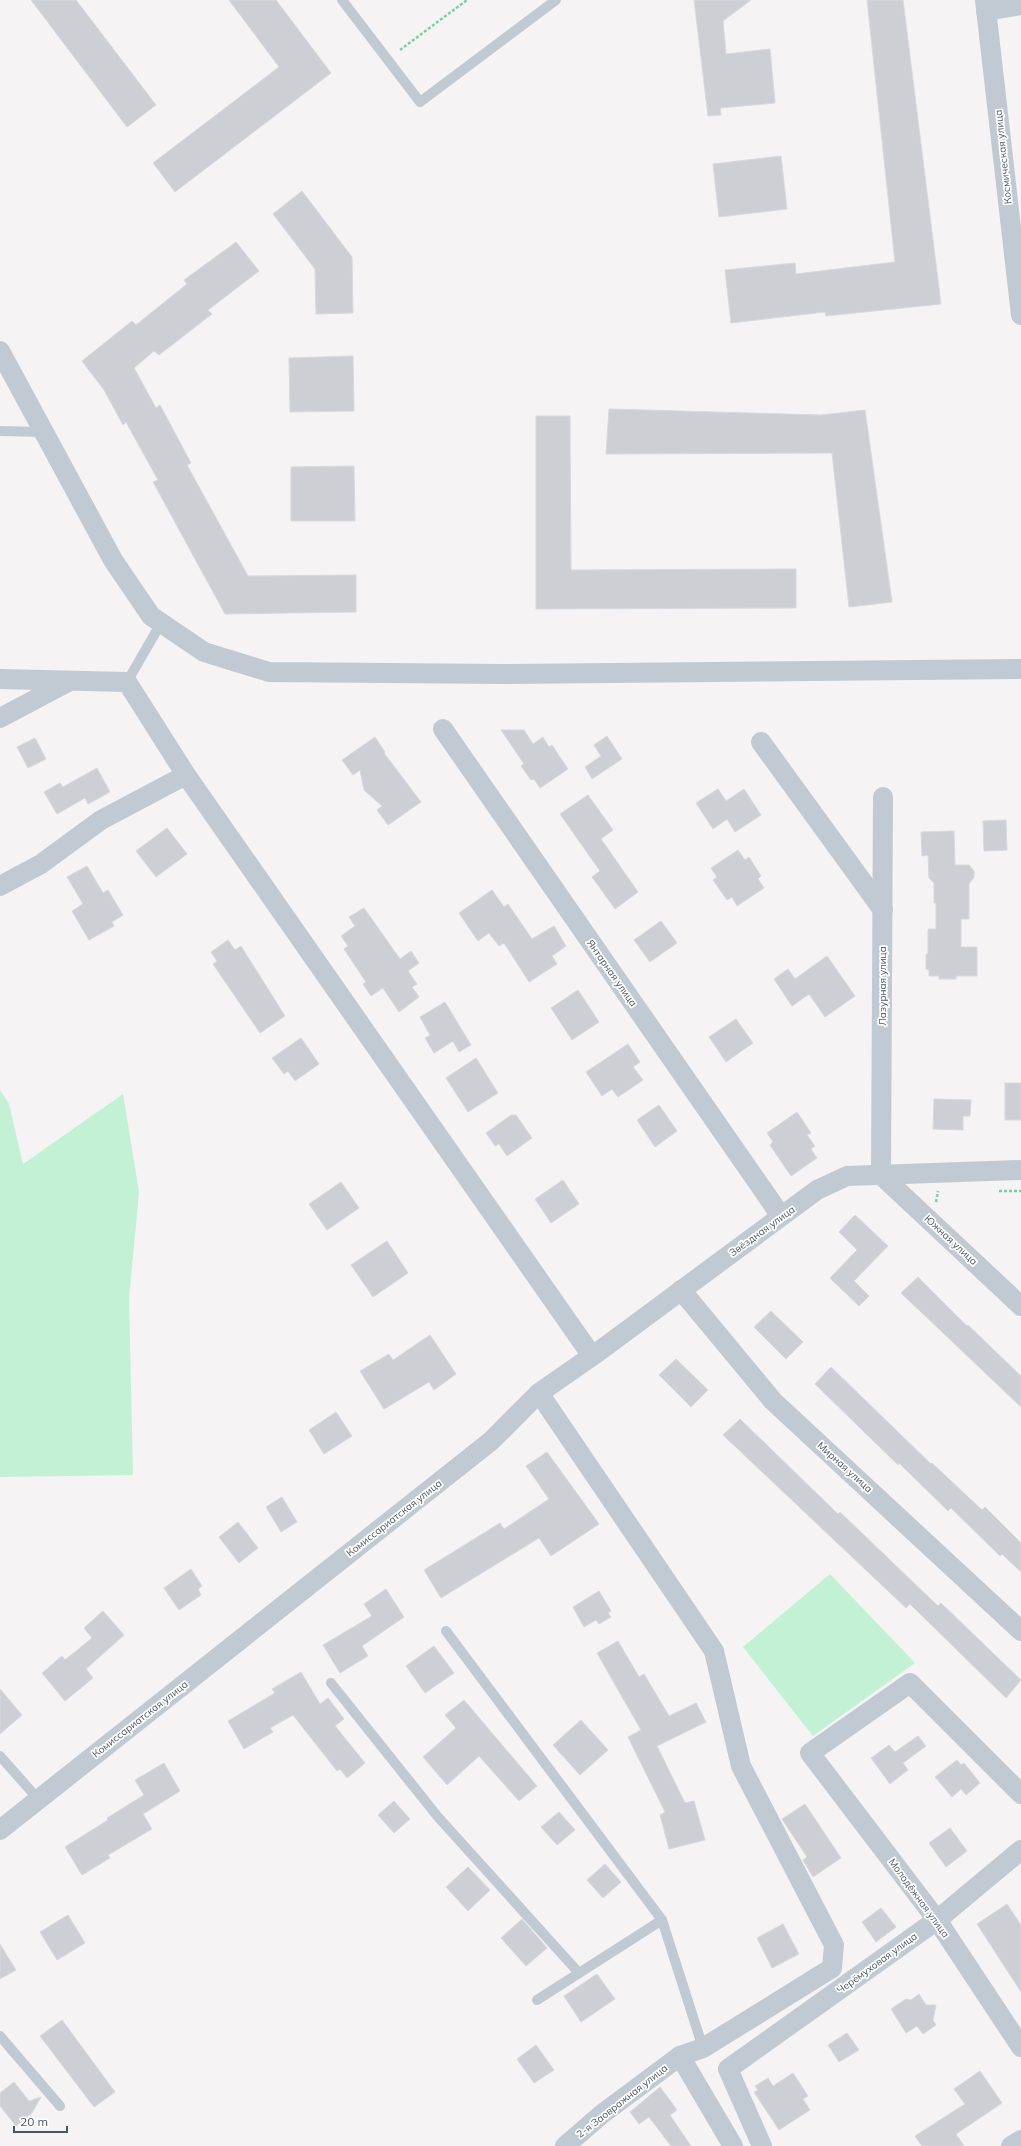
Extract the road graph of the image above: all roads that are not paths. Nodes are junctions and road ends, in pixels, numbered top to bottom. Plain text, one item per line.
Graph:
1 (342, 0) edge
2 (556, 0) edge
3 (986, 5) edge
4 (1021, 5) edge
5 (1017, 259) edge
6 (1021, 315) edge
7 (0, 351) edge
8 (0, 431) edge
9 (44, 432) junction
10 (161, 623) junction
11 (1021, 669) edge
12 (0, 679) edge
13 (70, 681) junction
14 (127, 682) junction
15 (0, 718) edge
16 (443, 729) dead end
17 (762, 742) dead end
18 (186, 775) junction
19 (883, 796) dead end
20 (0, 886) edge
21 (883, 910) junction
22 (1021, 1170) edge
23 (881, 1175) junction
24 (781, 1216) junction
25 (681, 1290) junction
26 (1021, 1306) edge
27 (592, 1356) junction
28 (539, 1393) junction
29 (446, 1631) dead end
30 (1021, 1631) edge
31 (331, 1683) dead end
32 (0, 1756) edge
33 (1021, 1794) edge
34 (39, 1800) junction
35 (0, 1830) edge
36 (1021, 1850) edge
37 (662, 1920) junction
38 (937, 1920) junction
39 (579, 1973) junction
40 (537, 2000) dead end
41 (0, 2036) edge
42 (1021, 2047) edge
43 (703, 2048) junction
44 (680, 2056) junction
45 (60, 2106) dead end
46 (1021, 2140) edge
47 (570, 2144) edge
48 (733, 2146) edge
49 (762, 2146) edge
50 (1011, 2146) edge

1 - 2 lane
3 - 4 street
3 - 5 street, Космическая улица
5 - 6 street, Космическая улица
7 - 9 street
8 - 9 lane
9 - 10 street
10 - 11 street
10 - 14 lane
12 - 13 street
13 - 14 street
13 - 15 street
14 - 18 street
16 - 24 street, Янтарная улица
17 - 21 street
18 - 20 street
18 - 27 street
19 - 21 street, Лазурная улица
21 - 23 street, Лазурная улица
22 - 23 street, Звёздная улица
23 - 24 street, Звёздная улица
23 - 26 street, Южная улица
24 - 25 street, Звёздная улица
25 - 27 street, Звёздная улица
25 - 30 street, Мирная улица
27 - 28 street, Звёздная улица
28 - 34 street, Комиссариатская улица
28 - 43 street, 2-я Заовражная улица
29 - 37 lane
31 - 39 lane
32 - 34 lane
33 - 38 street, Молодёжная улица
34 - 35 street, Комиссариатская улица
36 - 38 street, Черёмуховая улица
37 - 39 lane
37 - 43 lane
38 - 42 street, Молодёжная улица
38 - 49 street, Черёмуховая улица
39 - 40 lane
41 - 45 lane
43 - 44 street, 2-я Заовражная улица
44 - 47 street, 2-я Заовражная улица
44 - 48 street
46 - 50 street

